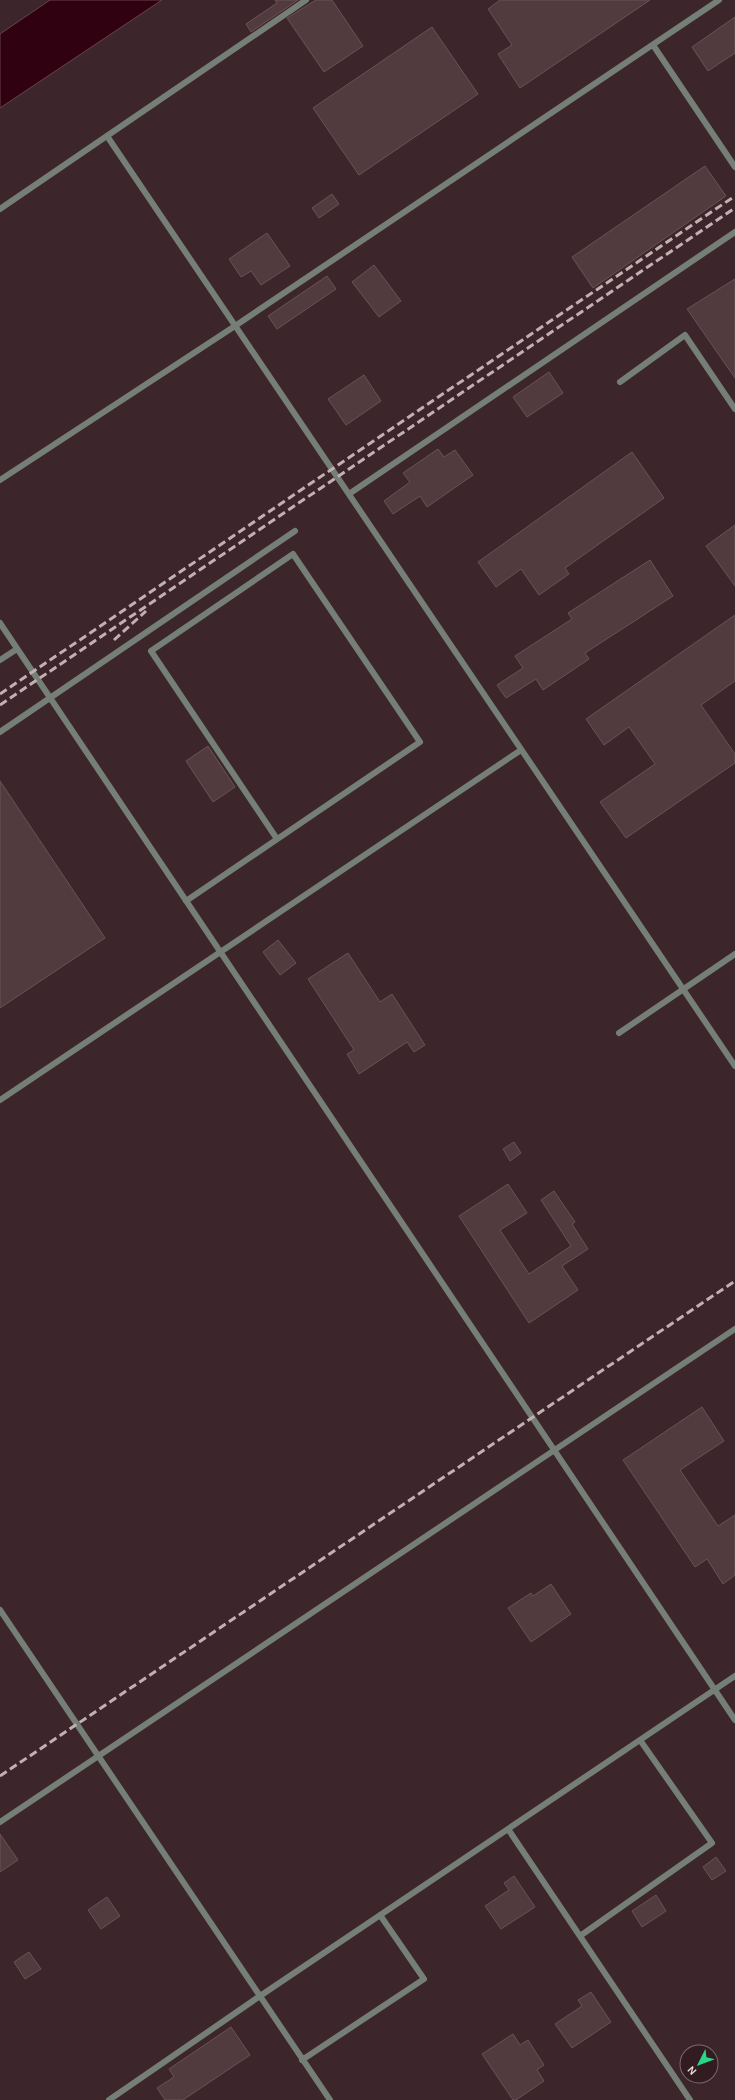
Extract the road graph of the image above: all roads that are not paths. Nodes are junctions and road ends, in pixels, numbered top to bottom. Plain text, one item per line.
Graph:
1 (306, 0) edge
2 (719, 0) edge
3 (653, 45) junction
4 (107, 136) junction
5 (735, 167) edge
6 (0, 209) edge
7 (735, 232) edge
8 (235, 326) junction
9 (620, 382) dead end
10 (735, 409) edge
11 (0, 480) edge
12 (348, 494) junction
13 (295, 531) dead end
14 (0, 623) edge
15 (17, 649) junction
16 (0, 660) edge
17 (50, 698) junction
18 (0, 732) edge
19 (521, 750) junction
20 (277, 839) junction
21 (186, 901) junction
22 (220, 952) junction
23 (735, 954) edge
24 (683, 989) junction
25 (619, 1033) dead end
26 (735, 1066) edge
27 (0, 1100) edge
28 (735, 1329) edge
29 (554, 1450) junction
30 (0, 1610) edge
31 (735, 1676) edge
32 (714, 1690) junction
33 (735, 1720) edge
34 (640, 1740) junction
35 (98, 1756) junction
36 (0, 1822) edge
37 (508, 1829) junction
38 (380, 1915) junction
39 (580, 1936) junction
40 (260, 1996) junction
41 (302, 2060) junction
42 (109, 2100) edge
43 (330, 2100) edge
44 (690, 2100) edge

1 - 4 lane
2 - 3 lane
3 - 5 lane
3 - 8 lane
4 - 6 lane
4 - 8 lane
7 - 12 lane
8 - 11 lane
8 - 12 lane
9 - 10 lane
12 - 19 lane
13 - 17 lane
14 - 15 lane
15 - 16 lane
15 - 17 lane
17 - 18 lane
17 - 21 lane
19 - 22 lane
19 - 24 lane
20 - 20 lane
20 - 21 lane
21 - 22 lane
22 - 27 lane
22 - 29 lane
23 - 24 lane
24 - 25 lane
24 - 26 lane
28 - 29 lane
29 - 32 lane
29 - 35 lane
30 - 35 lane
31 - 32 lane
32 - 33 lane
32 - 34 lane
34 - 37 lane
34 - 39 lane
35 - 36 lane
35 - 40 lane
37 - 38 lane
37 - 39 lane
38 - 40 lane
38 - 41 lane
39 - 44 lane
40 - 41 lane
40 - 42 lane
41 - 43 lane

